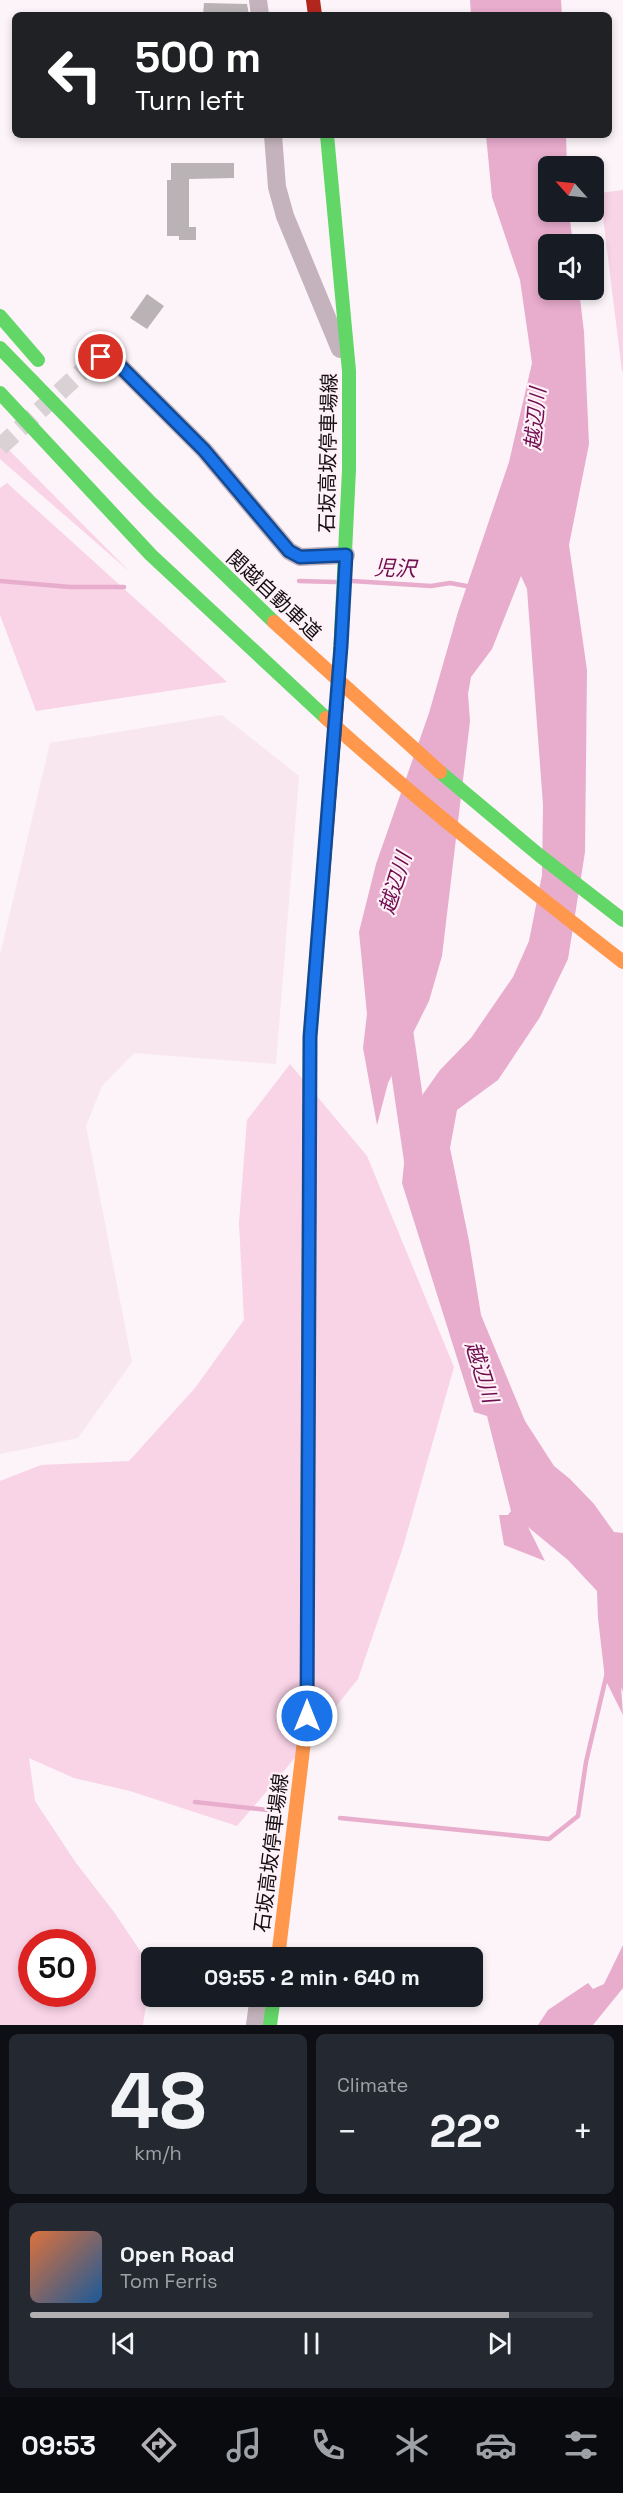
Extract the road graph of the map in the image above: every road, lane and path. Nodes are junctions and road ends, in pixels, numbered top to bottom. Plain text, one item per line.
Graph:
1 (273, 138) edge
2 (327, 138) edge
3 (0, 316) edge
4 (0, 348) edge
5 (90, 364) tunnel mouth
6 (44, 368) dead end
7 (349, 371) junction
8 (0, 393) edge
9 (0, 407) edge
10 (221, 550) dead end
11 (151, 555) junction
12 (345, 562) junction
13 (290, 638) junction
14 (623, 920) edge
15 (623, 962) edge
16 (298, 1787) junction
17 (267, 1947) edge
18 (279, 1947) edge
19 (257, 2007) edge
20 (272, 2007) edge
21 (255, 2025) edge
22 (270, 2025) edge

1 - 7 street
2 - 7 main road, 石坂高坂停車場線
3 - 6 main road
4 - 13 main road, 関越自動車道
5 - 12 street
7 - 12 main road, 石坂高坂停車場線
8 - 11 main road
9 - 11 main road
10 - 13 main road
11 - 15 main road
12 - 16 main road, 石坂高坂停車場線
13 - 14 main road, 関越自動車道
16 - 17 street
16 - 18 main road, 石坂高坂停車場線
19 - 21 street
20 - 22 main road

